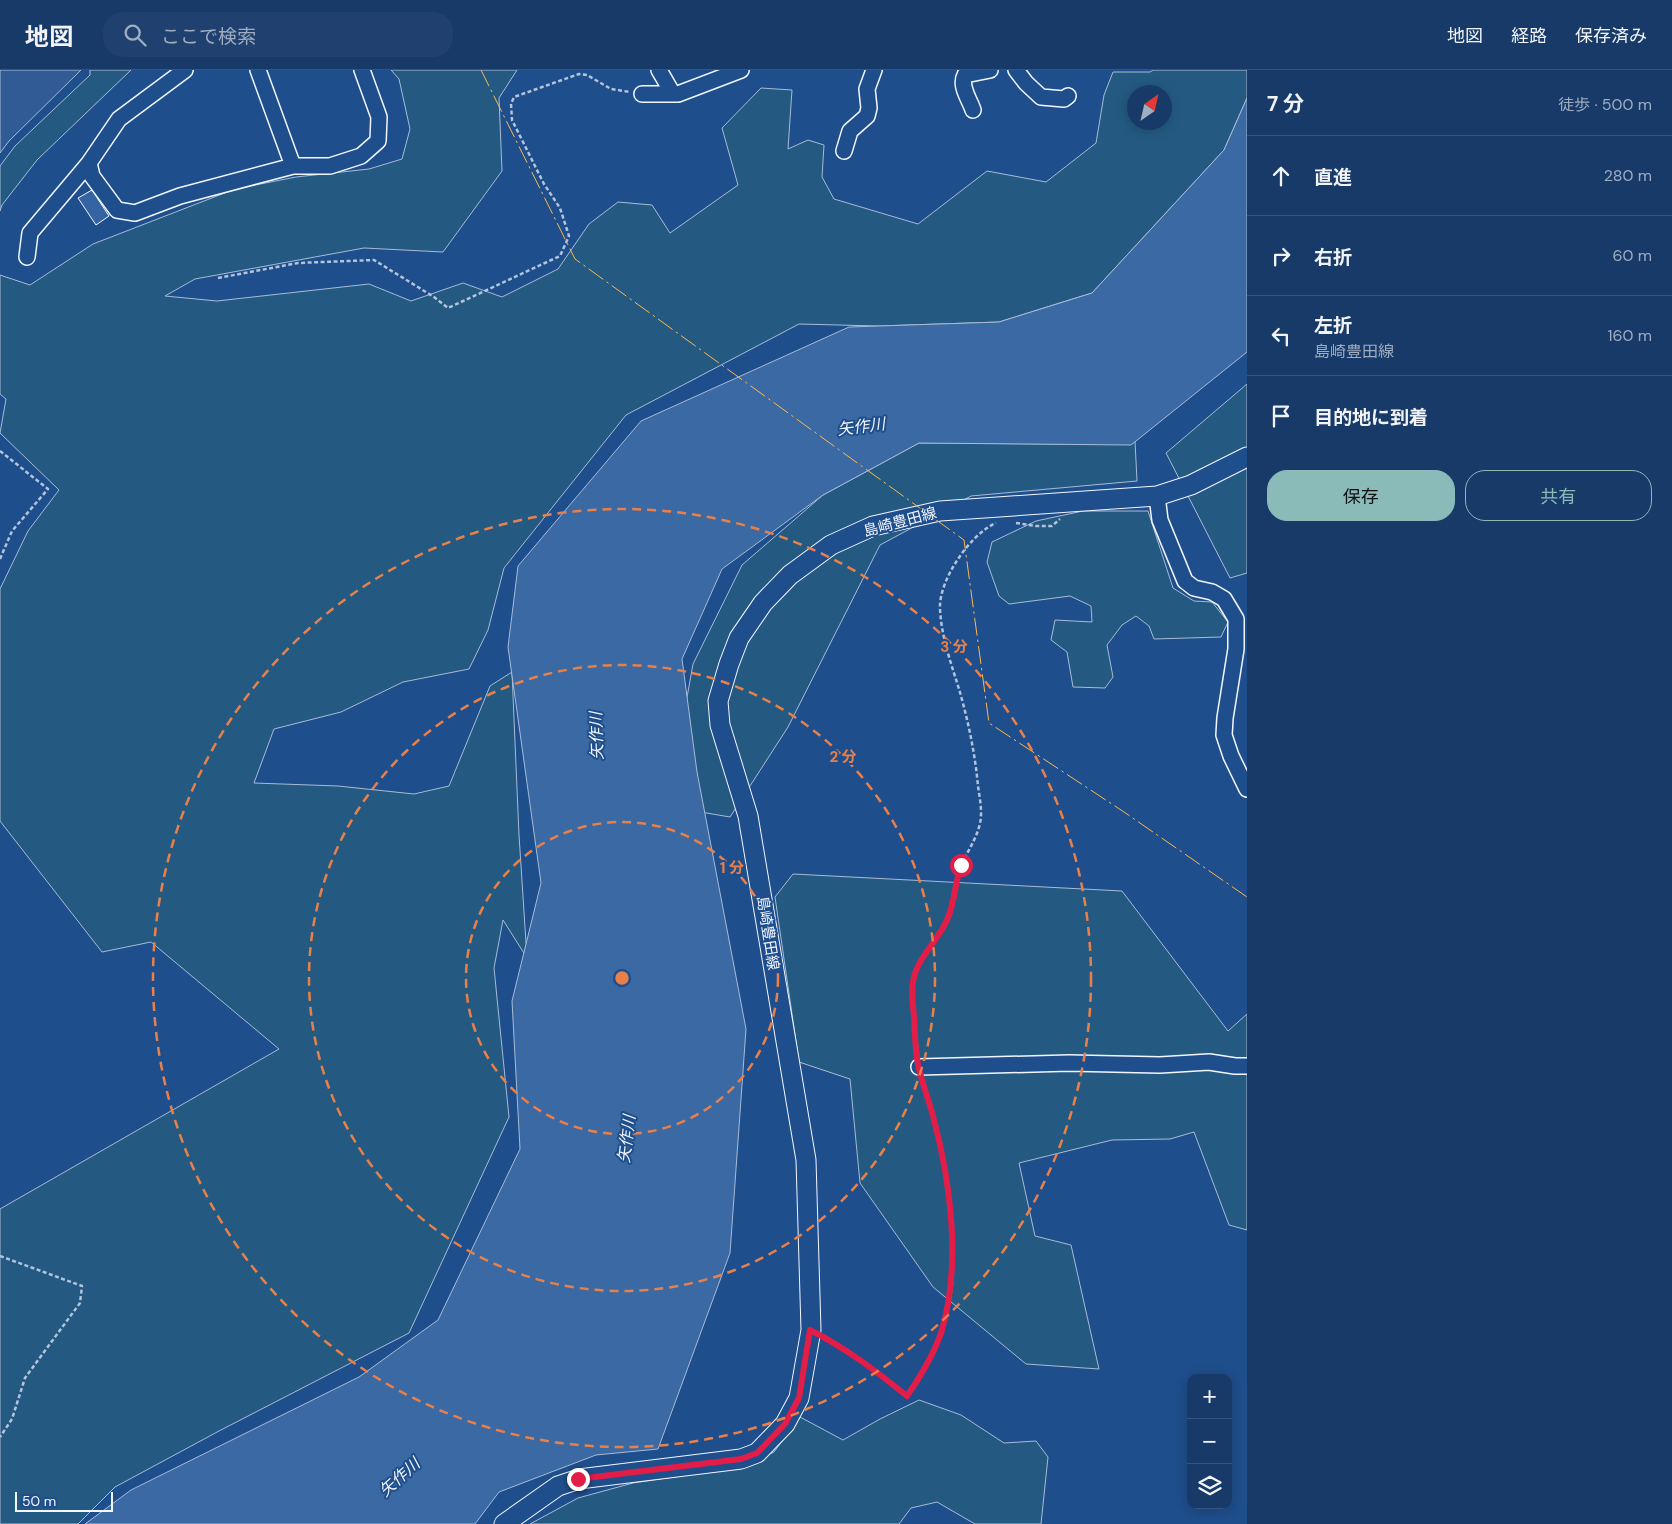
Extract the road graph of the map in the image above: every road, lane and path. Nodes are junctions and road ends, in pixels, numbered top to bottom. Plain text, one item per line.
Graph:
1 (185, 70) edge
2 (258, 70) edge
3 (362, 70) edge
4 (659, 70) edge
5 (741, 70) edge
6 (874, 70) edge
7 (990, 70) edge
8 (1016, 70) edge
9 (642, 94) joint
10 (673, 94) junction
11 (1068, 96) dead end
12 (973, 110) dead end
13 (844, 152) dead end
14 (89, 163) junction
15 (294, 166) junction
16 (27, 257) dead end
17 (218, 278) dead end
18 (0, 451) edge
19 (1247, 457) edge
20 (1157, 496) junction
21 (1061, 518) dead end
22 (1007, 521) dead end
23 (1000, 522) dead end
24 (0, 559) edge
25 (1247, 789) edge
26 (1247, 1066) edge
27 (918, 1067) junction
28 (0, 1256) edge
29 (810, 1330) junction
30 (0, 1437) edge
31 (504, 1524) edge

1 - 14 street
2 - 15 street
3 - 15 street
4 - 10 street
5 - 10 street
6 - 13 street
7 - 12 street
8 - 11 street
9 - 10 street
9 - 17 path
14 - 15 street
14 - 16 street
18 - 24 path
19 - 20 main road, 島崎豊田線
20 - 25 street
20 - 29 main road, 島崎豊田線
21 - 22 path
23 - 27 path
26 - 27 street
27 - 29 path
28 - 30 path
29 - 31 main road, 島崎豊田線

